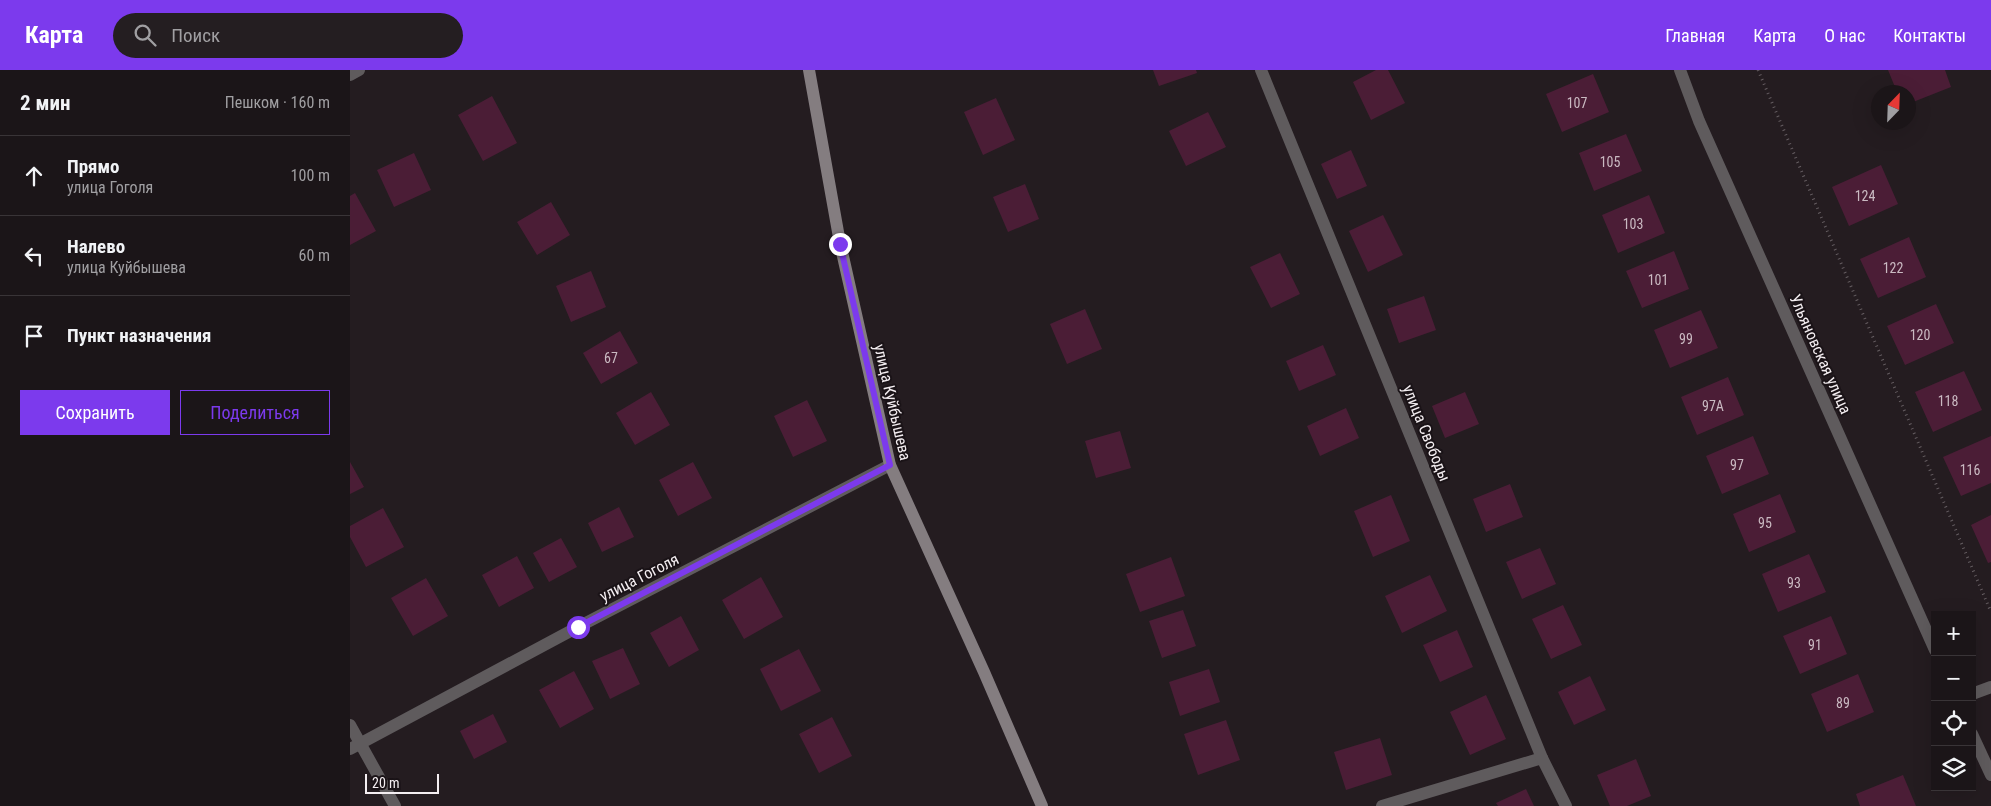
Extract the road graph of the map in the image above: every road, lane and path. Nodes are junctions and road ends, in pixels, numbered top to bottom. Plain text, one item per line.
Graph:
1 (359, 70) edge
2 (809, 70) edge
3 (1262, 70) edge
4 (1680, 70) edge
5 (1758, 70) edge
6 (350, 75) edge
7 (890, 465) junction
8 (1991, 612) edge
9 (1931, 641) edge
10 (1991, 687) edge
11 (1976, 693) edge
12 (350, 725) edge
13 (1976, 743) edge
14 (355, 746) edge
15 (1542, 758) junction
16 (1991, 775) edge
17 (395, 806) edge
18 (1042, 806) edge
19 (1382, 806) edge
20 (1566, 806) edge

1 - 6 street
2 - 7 main road, улица Куйбышева
3 - 15 street, улица Свободы
4 - 9 street, Ульяновская улица
5 - 8 path
7 - 14 street, улица Гоголя
7 - 18 main road, улица Куйбышева
10 - 11 street
12 - 14 street
13 - 16 street
14 - 17 street
15 - 19 street
15 - 20 street, улица Свободы

